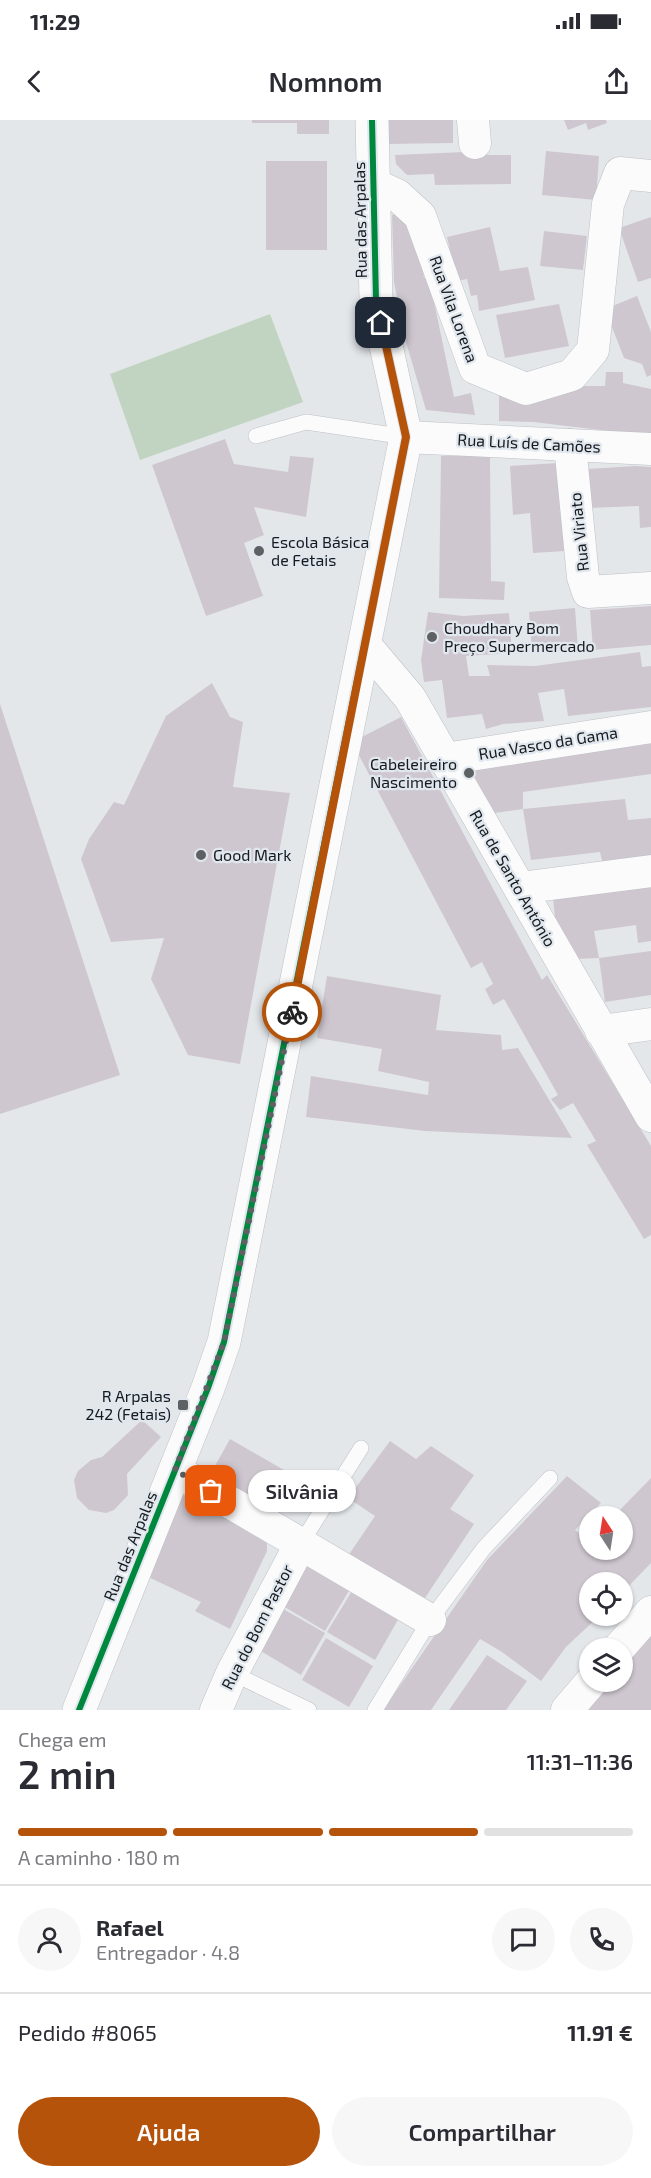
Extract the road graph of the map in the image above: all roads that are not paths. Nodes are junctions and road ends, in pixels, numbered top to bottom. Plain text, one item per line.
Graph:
1 (372, 120) edge
2 (651, 176) edge
3 (373, 184) junction
4 (256, 436) dead end
5 (406, 437) junction
6 (570, 445) junction
7 (651, 449) edge
8 (651, 588) edge
9 (366, 646) junction
10 (651, 727) edge
11 (445, 759) junction
12 (651, 871) edge
13 (520, 888) junction
14 (651, 1024) edge
15 (601, 1031) junction
16 (651, 1116) edge
17 (362, 1448) dead end
18 (175, 1470) junction
19 (550, 1478) dead end
20 (300, 1545) junction
21 (651, 1612) edge
22 (430, 1620) junction
23 (629, 1638) edge
24 (232, 1673) junction
25 (582, 1692) edge
26 (79, 1710) edge
27 (216, 1710) edge
28 (309, 1710) edge
29 (375, 1710) edge
30 (567, 1710) edge

1 - 3 street, Rua das Arpalas
2 - 3 street, Rua Vila Lorena
3 - 5 street, Rua das Arpalas
4 - 5 lane
5 - 6 street, Rua Luís de Camões
5 - 9 street, Rua das Arpalas
6 - 7 street, Rua Luís de Camões
6 - 8 street, Rua Viriato
9 - 11 street, Rua de Santo António
9 - 18 street, Rua das Arpalas
10 - 11 street, Rua Vasco da Gama
11 - 13 street, Rua de Santo António
12 - 13 street
13 - 15 street, Rua de Santo António
14 - 15 street
15 - 16 street, Rua de Santo António
17 - 20 lane
18 - 20 street
18 - 26 street, Rua das Arpalas
19 - 22 lane
20 - 22 street
20 - 24 street, Rua do Bom Pastor
21 - 23 street
22 - 29 lane
24 - 27 street, Rua do Bom Pastor
24 - 28 lane
25 - 30 street

